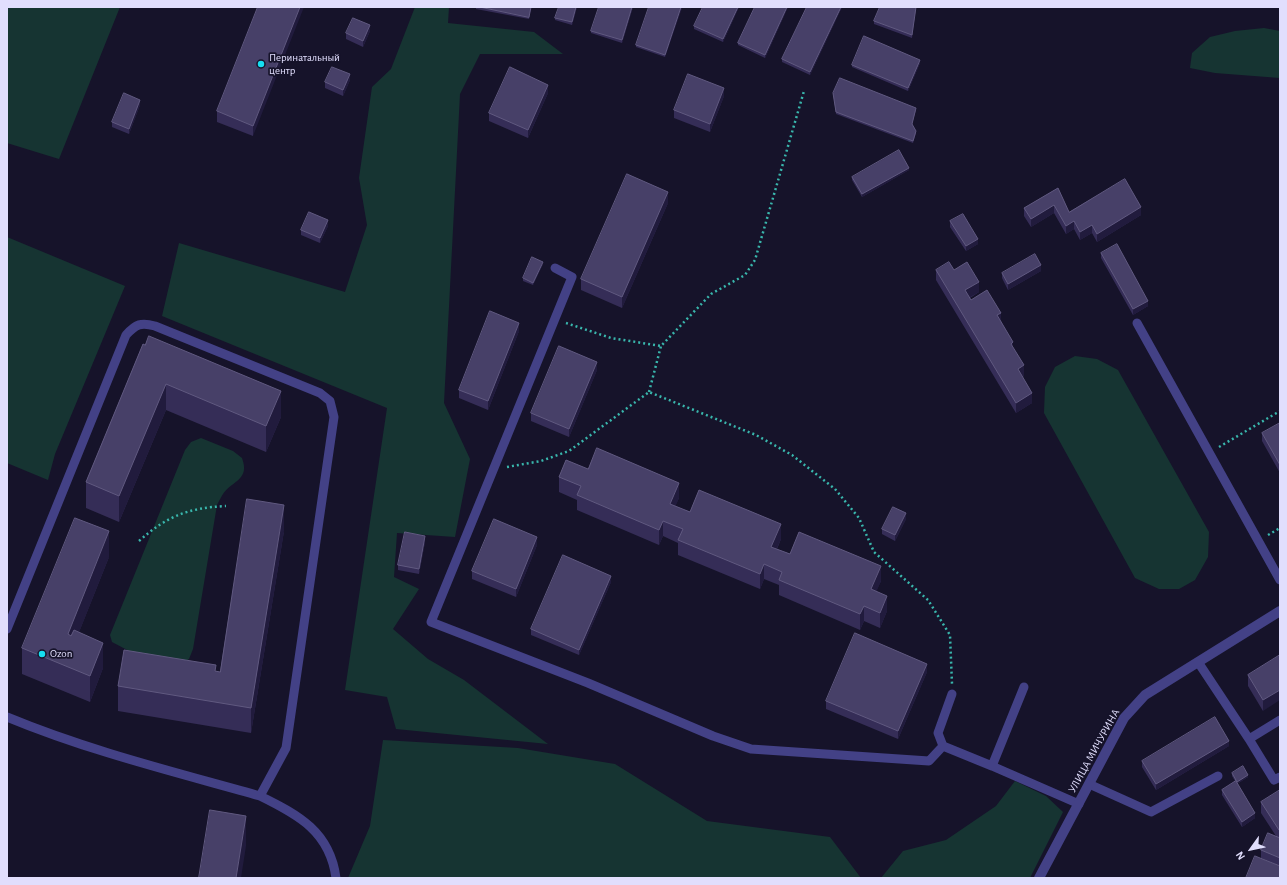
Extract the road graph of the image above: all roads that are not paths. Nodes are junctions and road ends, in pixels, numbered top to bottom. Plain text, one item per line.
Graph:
1 (555, 268) dead end
2 (1137, 323) dead end
3 (1280, 580) edge
4 (1280, 611) edge
5 (7, 629) edge
6 (1198, 662) junction
7 (1024, 687) dead end
8 (952, 694) road end
9 (7, 717) edge
10 (1280, 720) edge
11 (1250, 739) junction
12 (942, 746) junction
13 (992, 766) junction
14 (1218, 776) dead end
15 (1280, 777) edge
16 (1090, 784) junction
17 (260, 796) junction
18 (1079, 804) junction
19 (336, 878) edge
20 (1039, 878) edge

1 - 12 lane
2 - 3 lane
4 - 6 street, УЛИЦА МИЧУРИНА
5 - 17 lane
6 - 11 lane
6 - 16 street, УЛИЦА МИЧУРИНА
7 - 13 lane
8 - 12 lane
9 - 17 lane
10 - 11 lane
11 - 15 lane
12 - 13 lane
13 - 18 lane
14 - 16 lane
16 - 18 street, УЛИЦА МИЧУРИНА
17 - 19 lane
18 - 20 street, УЛИЦА МИЧУРИНА

